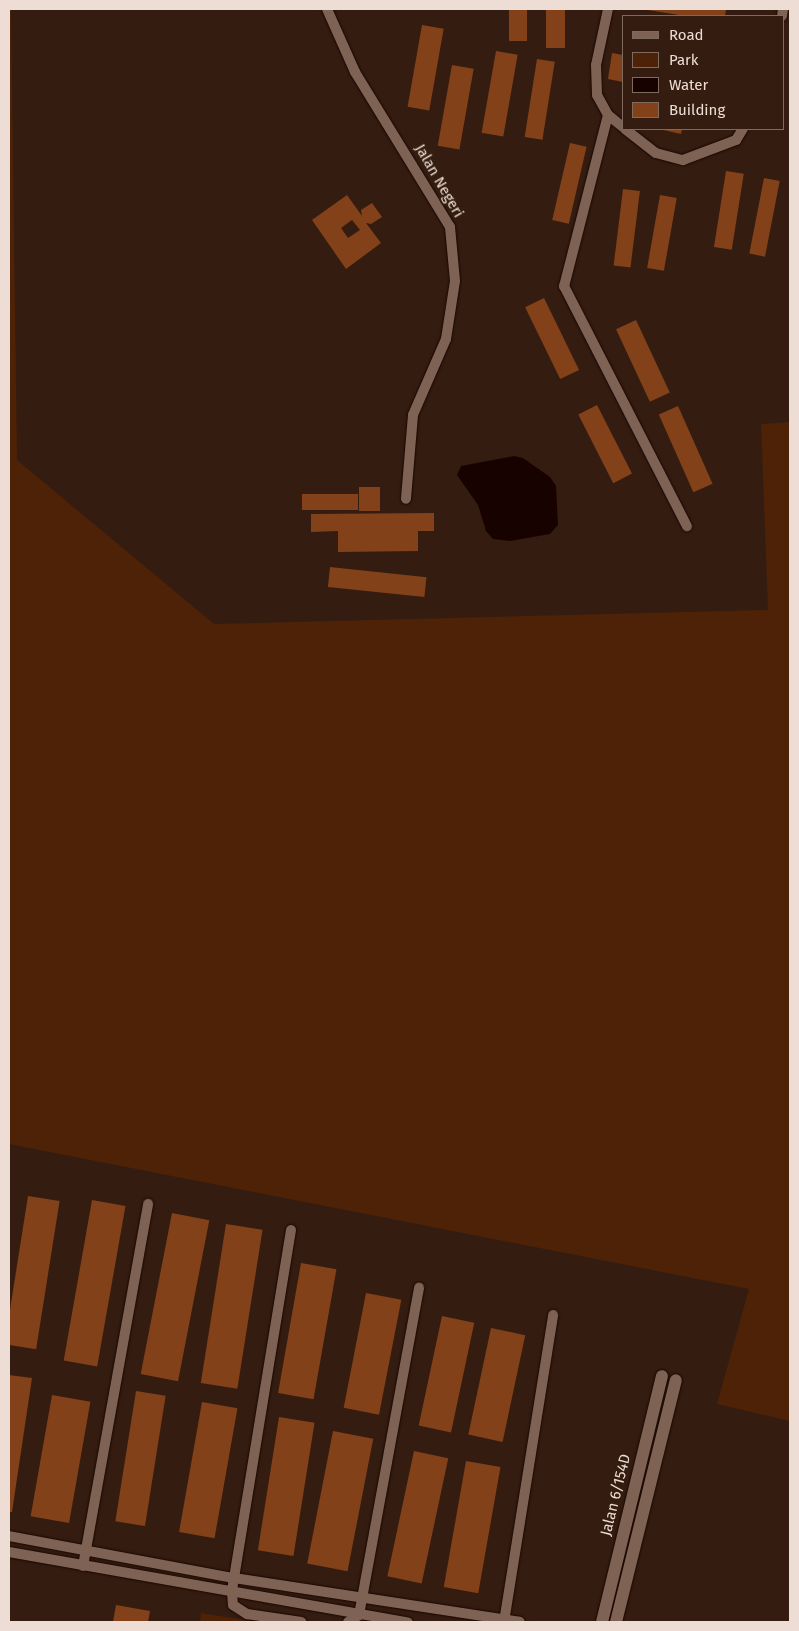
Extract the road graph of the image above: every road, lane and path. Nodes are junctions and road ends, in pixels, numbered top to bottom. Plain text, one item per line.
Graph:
1 (327, 9) edge
2 (608, 9) edge
3 (608, 115) junction
4 (622, 126) edge
5 (627, 130) edge
6 (742, 130) edge
7 (406, 499) dead end
8 (687, 526) dead end
9 (148, 1204) dead end
10 (291, 1230) dead end
11 (419, 1287) dead end
12 (553, 1316) dead end
13 (662, 1376) joint
14 (676, 1380) joint
15 (9, 1536) edge
16 (85, 1551) junction
17 (9, 1552) edge
18 (83, 1566) junction
19 (234, 1578) junction
20 (232, 1592) junction
21 (362, 1598) junction
22 (359, 1615) junction
23 (504, 1621) edge
24 (301, 1622) edge
25 (348, 1622) edge
26 (408, 1622) edge
27 (520, 1622) edge
28 (602, 1622) edge
29 (616, 1622) edge

1 - 7 street, Jalan Negeri
2 - 3 street
3 - 4 street
3 - 8 street
5 - 6 street
9 - 16 street
10 - 19 street
11 - 21 street
12 - 23 street
13 - 14 street
13 - 28 street, Jalan 6/154D
14 - 29 street, Jalan 6/154D
15 - 16 street
16 - 18 street
16 - 19 street
17 - 18 street
18 - 20 street
19 - 20 street
19 - 21 street
20 - 22 street
20 - 24 street
21 - 22 street
21 - 23 street
22 - 25 street
22 - 26 street
23 - 27 street

